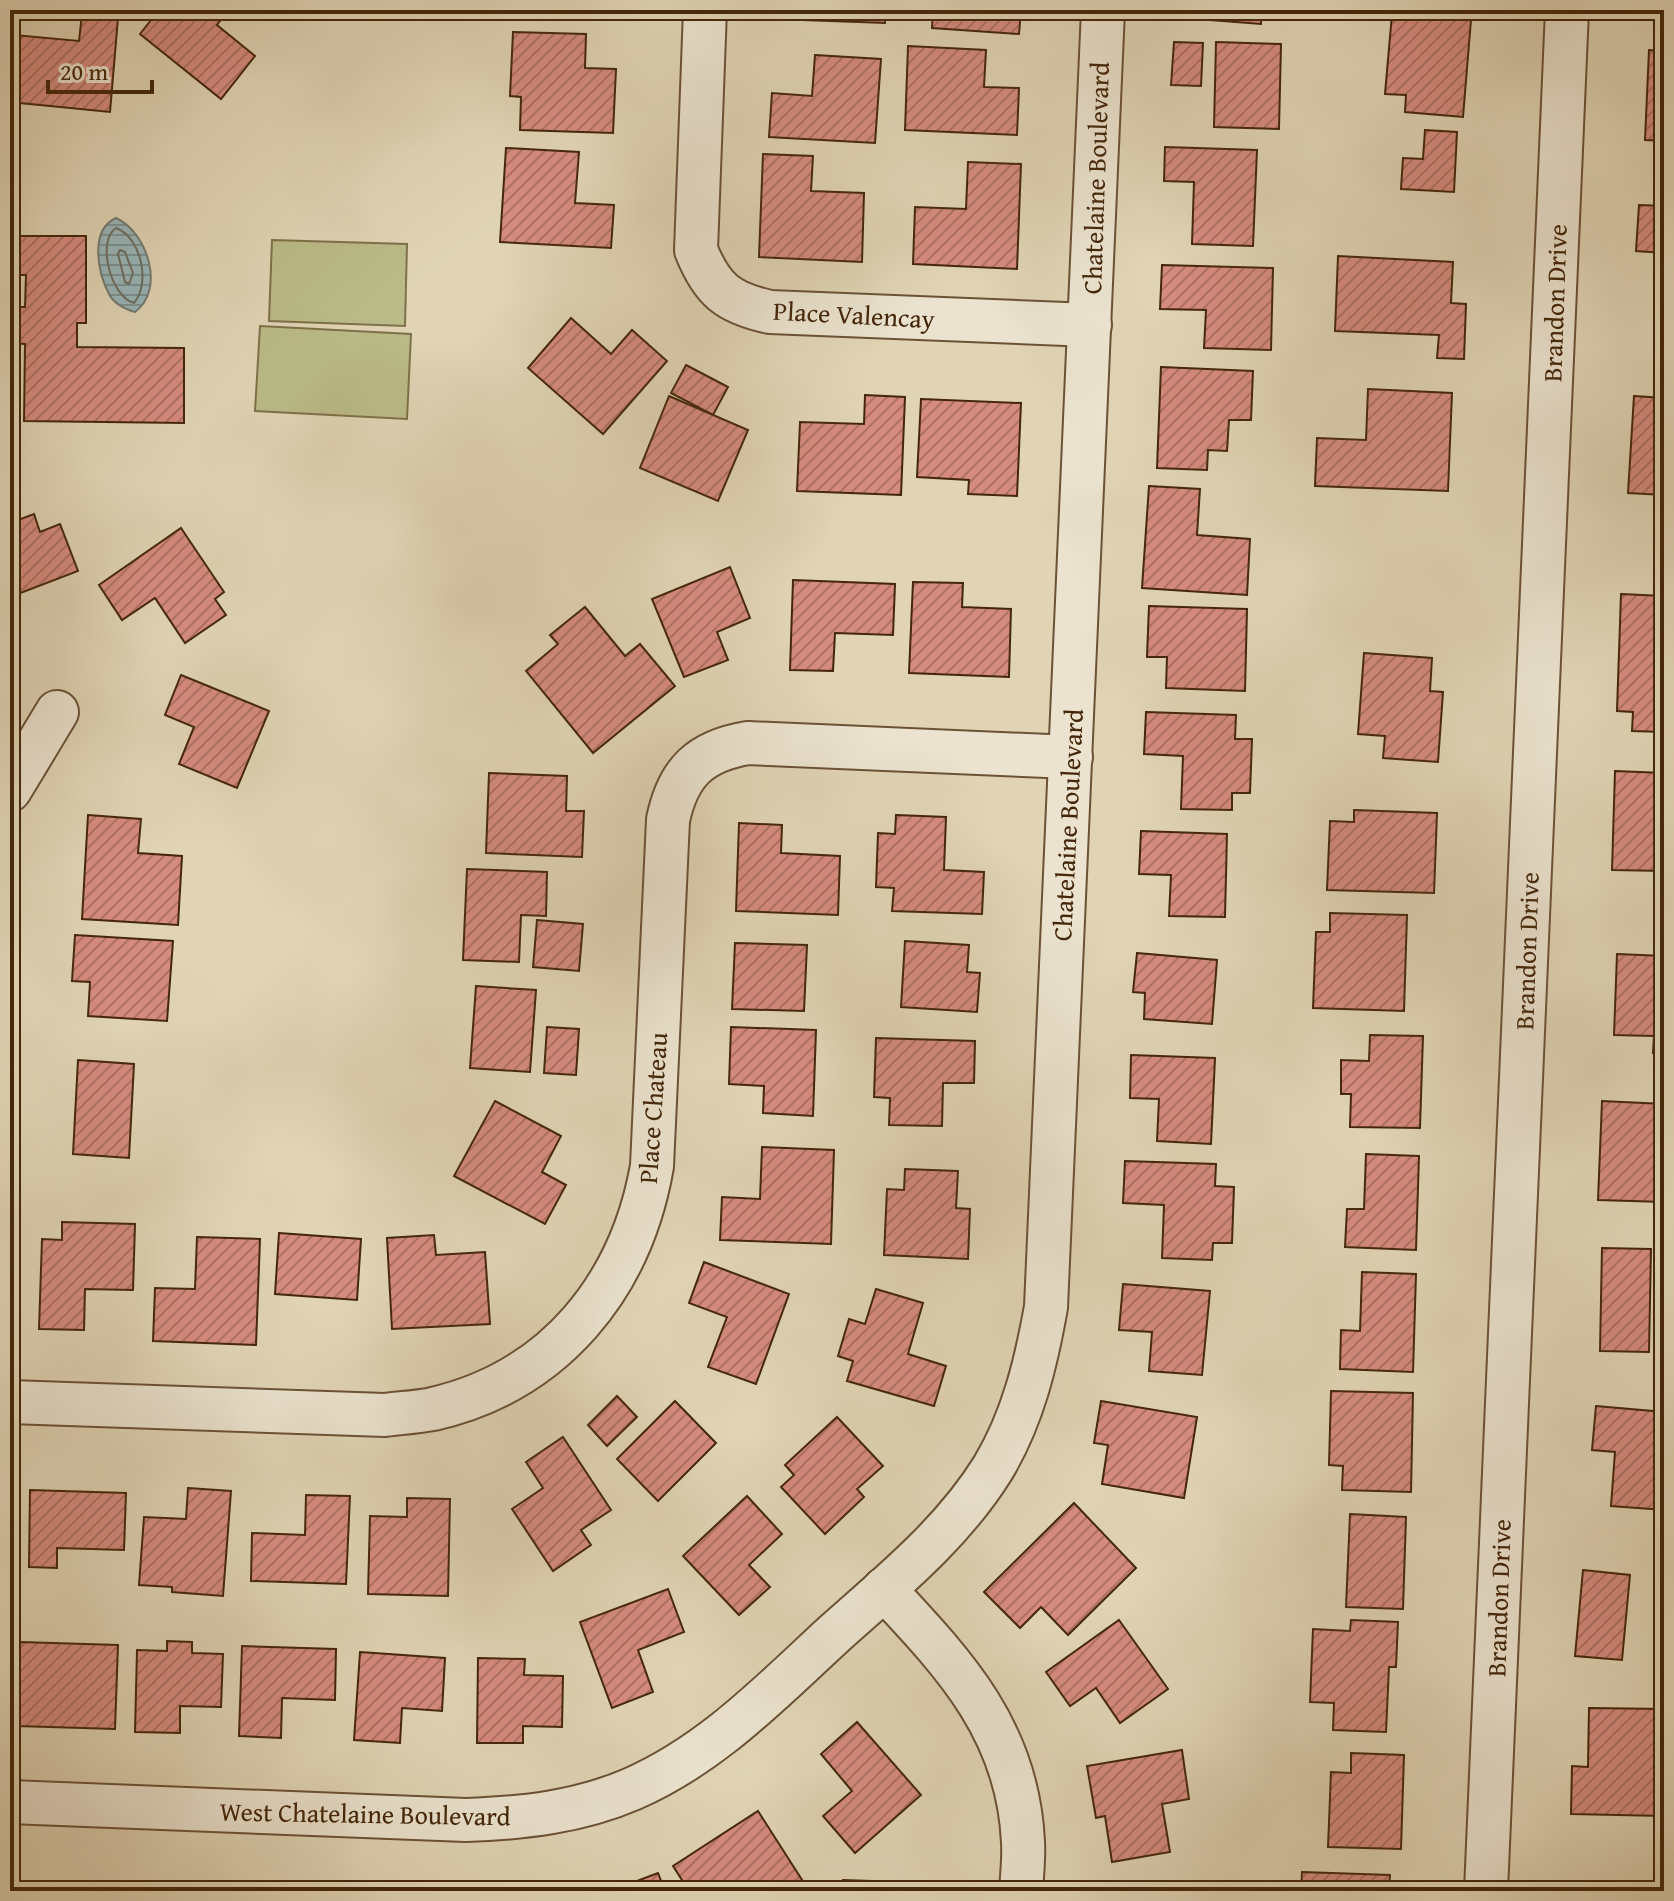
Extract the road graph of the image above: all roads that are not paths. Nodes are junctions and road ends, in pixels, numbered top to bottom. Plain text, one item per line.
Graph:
1 (705, 10) edge
2 (1103, 10) edge
3 (1567, 10) edge
4 (1090, 325) junction
5 (57, 712) dead end
6 (1071, 757) junction
7 (10, 790) edge
8 (10, 1402) edge
9 (884, 1589) junction
10 (10, 1802) edge
11 (1021, 1891) edge
12 (1486, 1891) edge

1 - 4 street, Place Valencay
2 - 4 street, Chatelaine Boulevard
3 - 12 street, Brandon Drive
4 - 6 street, Chatelaine Boulevard
5 - 7 street
6 - 8 street, Place Chateau
6 - 9 street, Chatelaine Boulevard
9 - 10 street, West Chatelaine Boulevard
9 - 11 street

